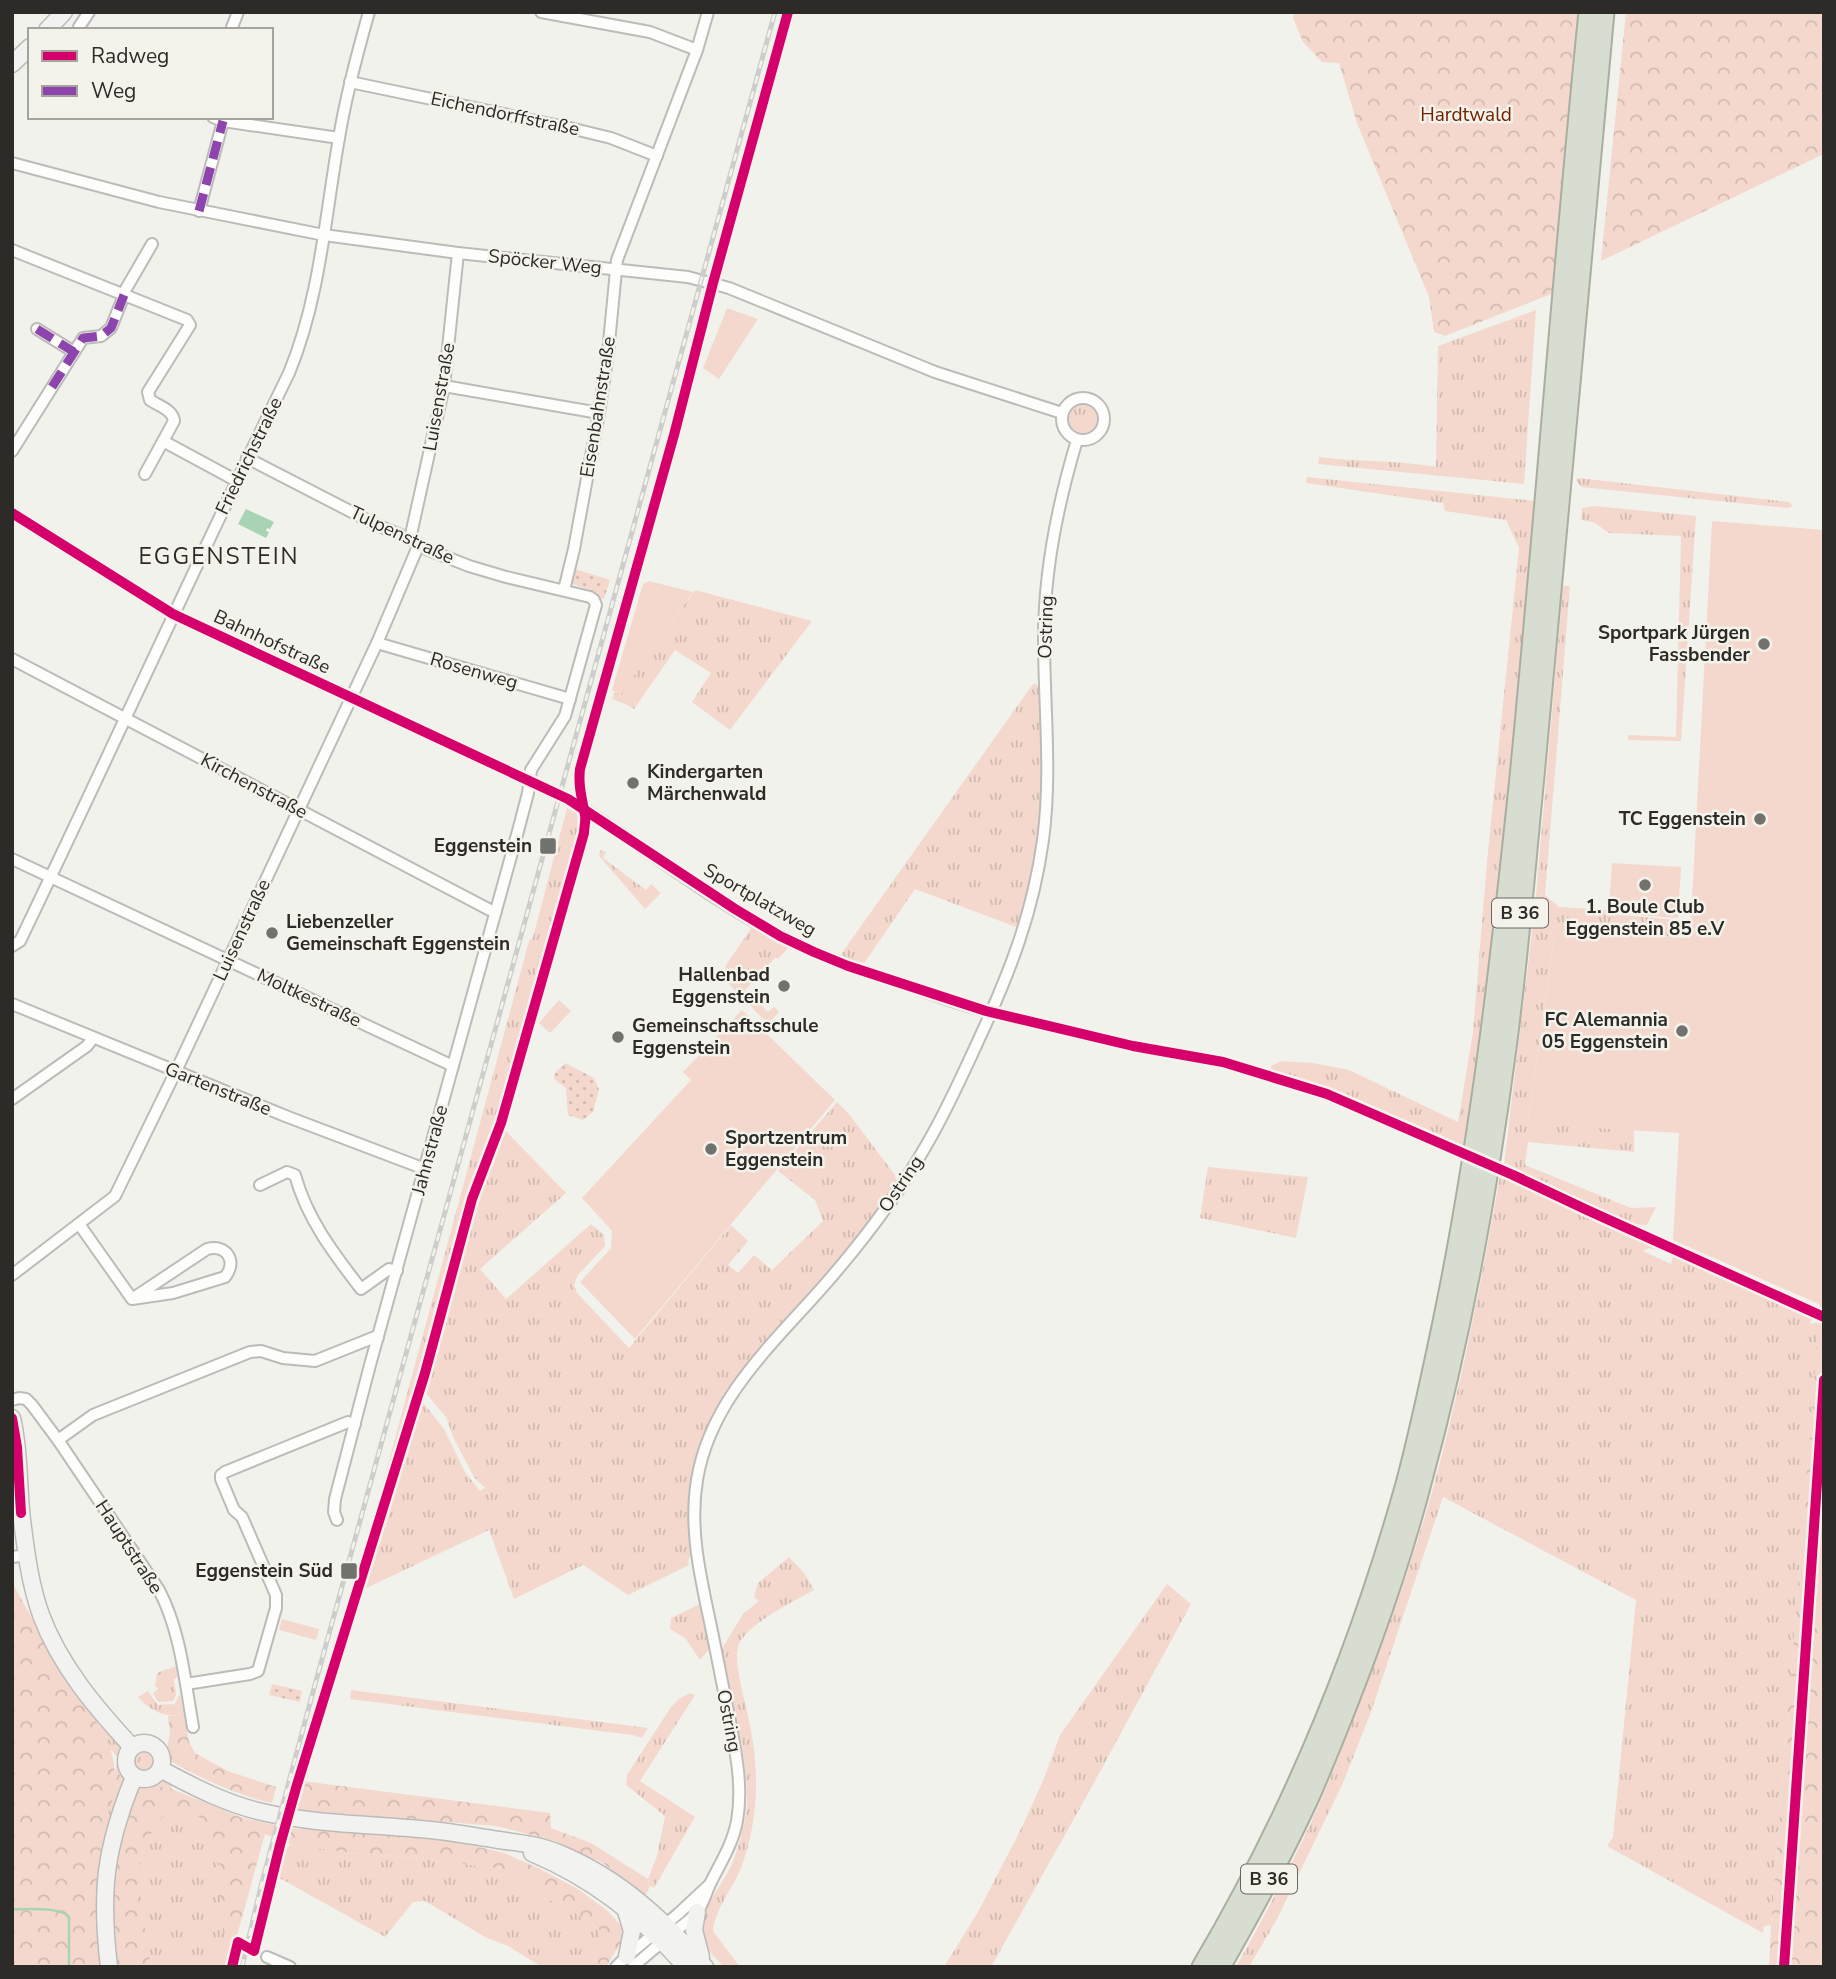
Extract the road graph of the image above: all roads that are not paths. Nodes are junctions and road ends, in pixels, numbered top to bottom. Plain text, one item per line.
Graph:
1 (64, 12) edge
2 (89, 12) edge
3 (239, 12) edge
4 (369, 12) edge
5 (541, 12) edge
6 (708, 12) edge
7 (1589, 12) edge
8 (1604, 12) edge
9 (49, 28) edge
10 (79, 28) edge
11 (232, 28) edge
12 (28, 49) edge
13 (697, 50) junction
14 (12, 64) edge
15 (350, 82) junction
16 (218, 119) edge
17 (339, 138) junction
18 (657, 156) junction
19 (12, 163) edge
20 (199, 211) junction
21 (324, 235) junction
22 (152, 244) dead end
23 (12, 250) edge
24 (458, 253) junction
25 (616, 269) junction
26 (124, 294) junction
27 (37, 329) dead end
28 (74, 352) junction
29 (444, 387) junction
30 (1062, 412) junction
31 (599, 413) junction
32 (1077, 440) junction
33 (163, 441) junction
34 (12, 451) edge
35 (247, 458) junction
36 (145, 474) dead end
37 (237, 481) junction
38 (12, 513) edge
39 (414, 541) junction
40 (564, 590) junction
41 (173, 614) junction
42 (377, 643) junction
43 (12, 659) edge
44 (351, 698) junction
45 (570, 699) junction
46 (126, 718) junction
47 (529, 781) junction
48 (298, 809) junction
49 (12, 859) edge
50 (51, 877) junction
51 (496, 911) junction
52 (12, 946) edge
53 (228, 960) junction
54 (12, 1004) edge
55 (992, 1012) junction
56 (93, 1038) junction
57 (453, 1066) junction
58 (176, 1071) junction
59 (12, 1100) edge
60 (425, 1169) junction
61 (260, 1185) dead end
62 (79, 1224) junction
63 (397, 1271) junction
64 (12, 1275) edge
65 (132, 1299) junction
66 (378, 1338) junction
67 (12, 1400) edge
68 (12, 1418) edge
69 (355, 1424) junction
70 (58, 1440) junction
71 (337, 1520) dead end
72 (20, 1556) edge
73 (186, 1684) junction
74 (193, 1727) dead end
75 (132, 1747) junction
76 (161, 1768) junction
77 (134, 1777) junction
78 (500, 1840) junction
79 (710, 1884) junction
80 (625, 1908) junction
81 (697, 1912) junction
82 (665, 1932) junction
83 (267, 1957) dead end
84 (625, 1963) edge
85 (704, 1965) edge
86 (109, 1967) edge
87 (289, 1967) edge
88 (686, 1967) edge
89 (1202, 1967) edge
90 (1220, 1967) edge

1 - 9 street
2 - 10 street
3 - 11 street
4 - 15 street, Friedrichstraße
5 - 13 street
6 - 13 street, Eisenbahnstraße
7 - 89 highway, B 36
8 - 90 highway, B 36
12 - 14 street
13 - 18 street, Eisenbahnstraße
15 - 17 street, Friedrichstraße
15 - 18 street, Eichendorffstraße
16 - 17 street
16 - 20 street
17 - 21 street, Friedrichstraße
18 - 25 street, Eisenbahnstraße
19 - 20 street, Spöcker Weg
20 - 21 street, Spöcker Weg
21 - 24 street, Spöcker Weg
21 - 35 street, Friedrichstraße
22 - 26 street
23 - 26 street
24 - 25 street, Spöcker Weg
24 - 29 street, Luisenstraße
25 - 30 street, Spöcker Weg
25 - 31 street, Eisenbahnstraße
26 - 28 street
26 - 33 street
27 - 28 street
28 - 34 street
29 - 31 street
29 - 39 street, Luisenstraße
30 - 32 street
30 - 32 street
31 - 40 street, Eisenbahnstraße
32 - 55 street, Ostring
33 - 36 street
33 - 37 street
35 - 37 street, Friedrichstraße
35 - 39 street, Tulpenstraße
37 - 41 street, Friedrichstraße
38 - 41 street, Bahnhofstraße
39 - 40 street, Tulpenstraße
39 - 42 street, Luisenstraße
40 - 45 street
41 - 44 street, Bahnhofstraße
41 - 46 street, Friedrichstraße
42 - 44 street, Luisenstraße
42 - 45 street, Rosenweg
43 - 46 street, Kirchenstraße
44 - 47 street, Bahnhofstraße
44 - 48 street, Luisenstraße
45 - 47 street
46 - 48 street, Kirchenstraße
46 - 50 street, Friedrichstraße
47 - 51 street, Jahnstraße
47 - 55 street, Sportplatzweg
48 - 51 street, Kirchenstraße
48 - 53 street, Luisenstraße
49 - 50 street, Moltkestraße
50 - 52 street, Friedrichstraße
50 - 53 street, Moltkestraße
51 - 57 street, Jahnstraße
53 - 57 street, Moltkestraße
53 - 58 street, Luisenstraße
54 - 56 street, Gartenstraße
55 - 79 street, Ostring
56 - 58 street, Gartenstraße
56 - 59 street
57 - 60 street, Jahnstraße
58 - 60 street, Gartenstraße
58 - 62 street, Luisenstraße
60 - 63 street, Jahnstraße
61 - 63 street
62 - 64 street, Luisenstraße
62 - 65 street
63 - 66 street, Jahnstraße
65 - 65 street
66 - 69 street, Jahnstraße
66 - 70 street
67 - 70 street, Hauptstraße
68 - 72 street
69 - 71 street, Jahnstraße
69 - 73 street
70 - 73 street, Hauptstraße
72 - 75 street
73 - 74 street, Hauptstraße
75 - 76 street
75 - 77 street
76 - 77 street
76 - 78 street
77 - 86 street
78 - 80 street
78 - 82 street
79 - 81 street, Ostring
79 - 82 street, Ostring
80 - 82 street
80 - 84 street
81 - 82 street, Ostring
81 - 85 street
82 - 84 street
82 - 85 street
82 - 88 street
83 - 87 street

